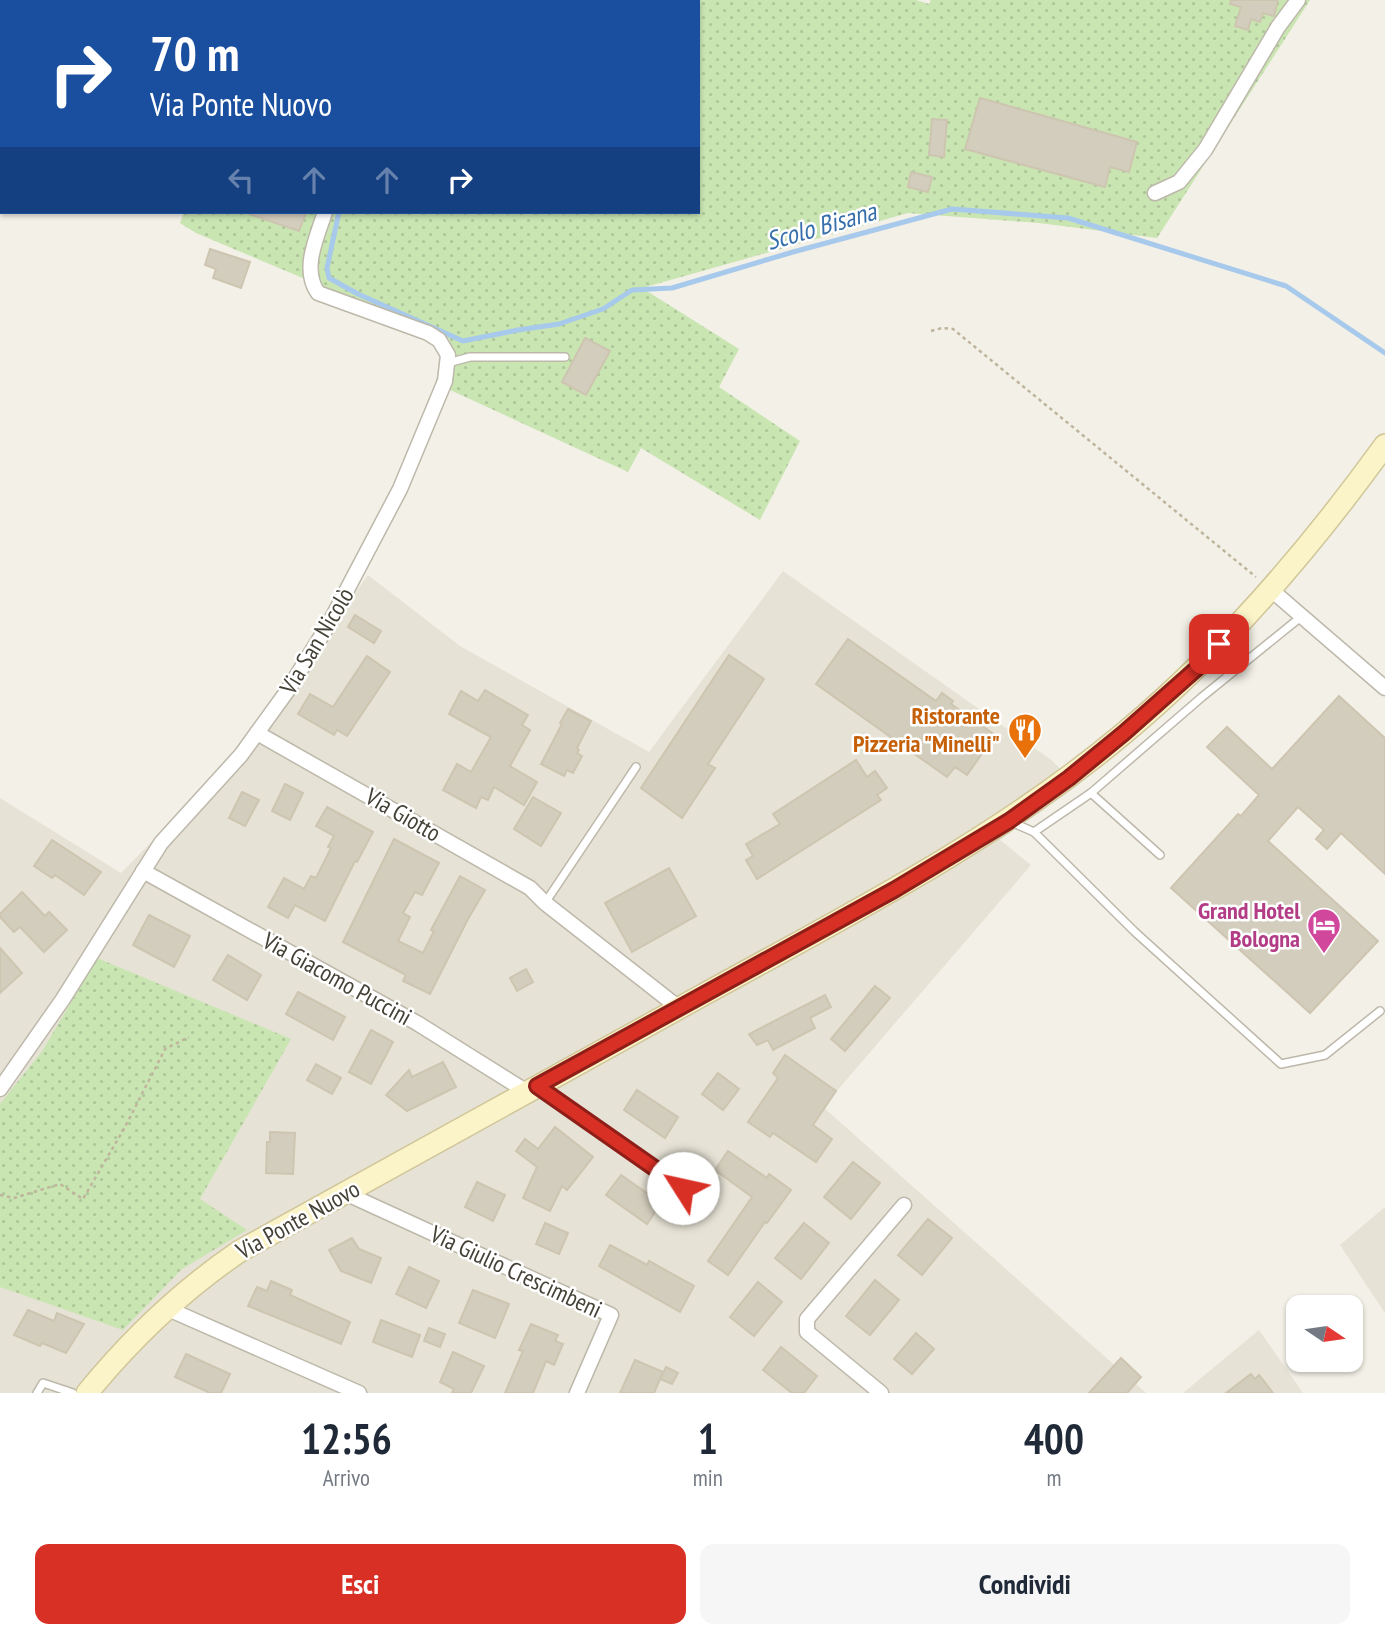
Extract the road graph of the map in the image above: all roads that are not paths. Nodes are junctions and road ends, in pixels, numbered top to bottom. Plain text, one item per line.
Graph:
1 (1298, 0) edge
2 (1156, 194) dead end
3 (324, 214) edge
4 (565, 357) dead end
5 (448, 363) junction
6 (1385, 445) edge
7 (1269, 588) junction
8 (1302, 616) junction
9 (1385, 688) edge
10 (257, 733) junction
11 (636, 767) dead end
12 (1091, 793) junction
13 (1009, 821) junction
14 (1034, 832) junction
15 (1160, 855) dead end
16 (143, 871) junction
17 (545, 903) junction
18 (679, 1008) junction
19 (1380, 1011) dead end
20 (0, 1088) edge
21 (532, 1089) junction
22 (345, 1194) junction
23 (704, 1203) dead end
24 (904, 1205) dead end
25 (166, 1308) junction
26 (37, 1393) edge
27 (73, 1393) edge
28 (87, 1393) edge
29 (359, 1393) edge
30 (577, 1393) edge
31 (881, 1393) edge

1 - 2 street
3 - 5 street
4 - 5 lane
5 - 10 street, Via San Nicolò
6 - 7 main road, Via Ponte Nuovo
7 - 8 street
7 - 13 main road, Via Ponte Nuovo
8 - 9 street
8 - 12 lane
10 - 16 street, Via San Nicolò
10 - 17 street, Via Giotto
11 - 17 lane
12 - 14 lane
12 - 15 lane
13 - 14 lane
13 - 18 main road, Via Ponte Nuovo
14 - 19 lane
16 - 20 street, Via San Nicolò
16 - 21 street, Via Giacomo Puccini
17 - 18 street, Via Giotto
18 - 21 main road, Via Ponte Nuovo
21 - 22 main road, Via Ponte Nuovo
21 - 23 street
22 - 25 main road, Via Ponte Nuovo
22 - 30 street, Via Giulio Crescimbeni
24 - 31 street
25 - 28 main road, Via Ponte Nuovo
25 - 29 street
26 - 27 lane

